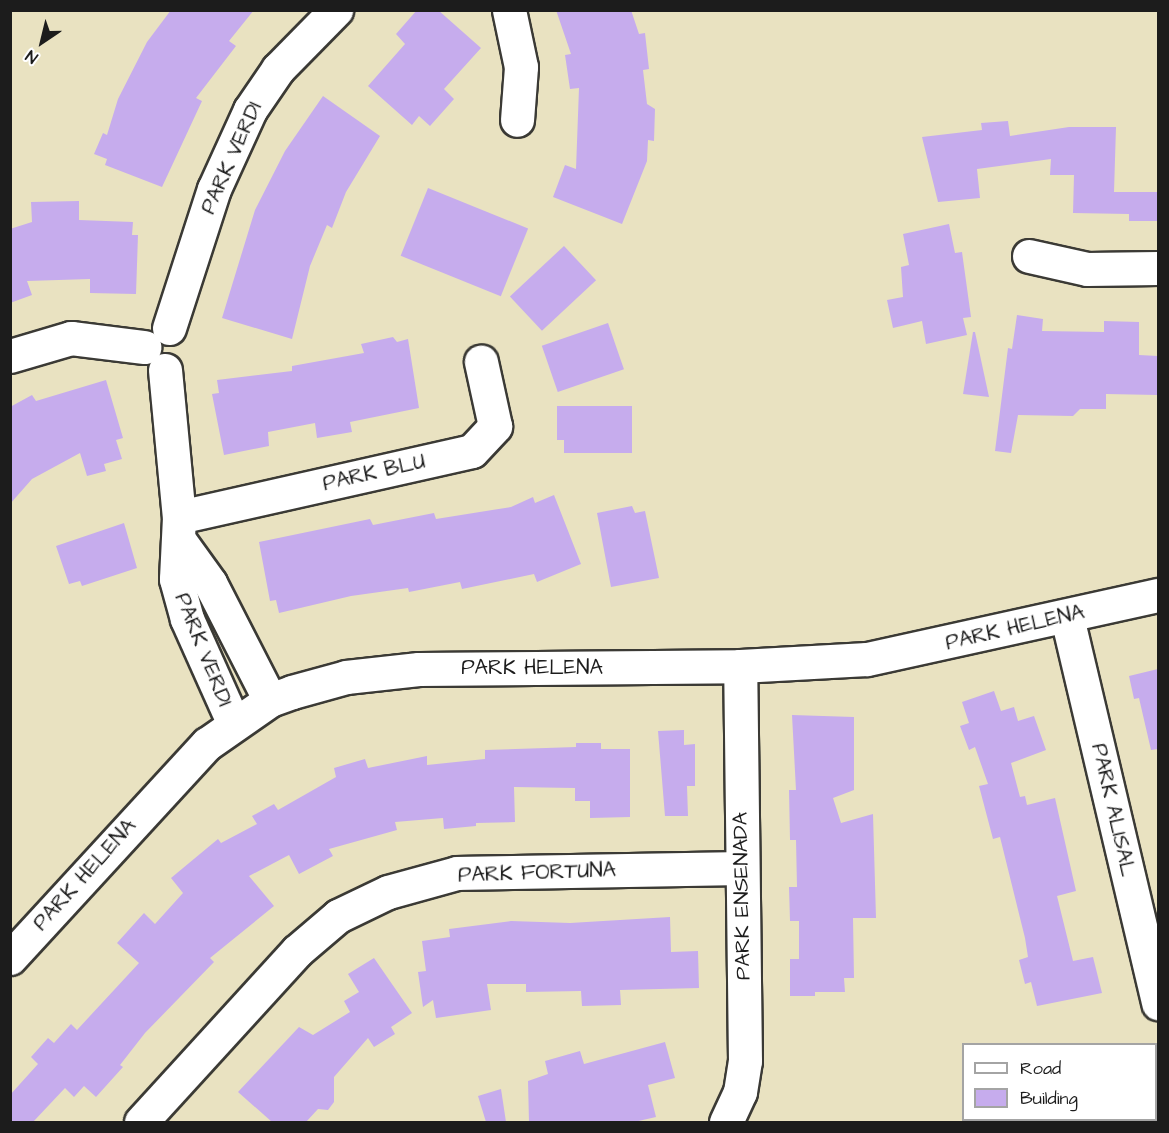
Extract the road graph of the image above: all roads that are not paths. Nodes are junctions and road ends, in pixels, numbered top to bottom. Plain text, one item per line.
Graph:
1 (336, 10) edge
2 (509, 10) edge
3 (517, 120) dead end
4 (1029, 256) dead end
5 (1158, 268) edge
6 (159, 348) junction
7 (10, 356) edge
8 (481, 362) dead end
9 (179, 529) junction
10 (1158, 595) edge
11 (1067, 617) junction
12 (740, 666) junction
13 (270, 700) junction
14 (234, 724) junction
15 (741, 868) junction
16 (10, 958) edge
17 (1158, 1003) edge
18 (141, 1122) edge
19 (726, 1122) edge

1 - 6 street, PARK VERDI
2 - 3 street
4 - 5 street
6 - 7 street
6 - 9 street, PARK VERDI
8 - 9 street, PARK BLU
9 - 13 street, PARK VERDI
9 - 14 street, PARK VERDI
10 - 11 street, PARK HELENA
11 - 12 street, PARK HELENA
11 - 17 street, PARK ALISAL
12 - 13 street, PARK HELENA
12 - 15 street, PARK ENSENADA
13 - 14 street, PARK HELENA
14 - 16 street, PARK HELENA
15 - 18 street, PARK FORTUNA
15 - 19 street, PARK ENSENADA

